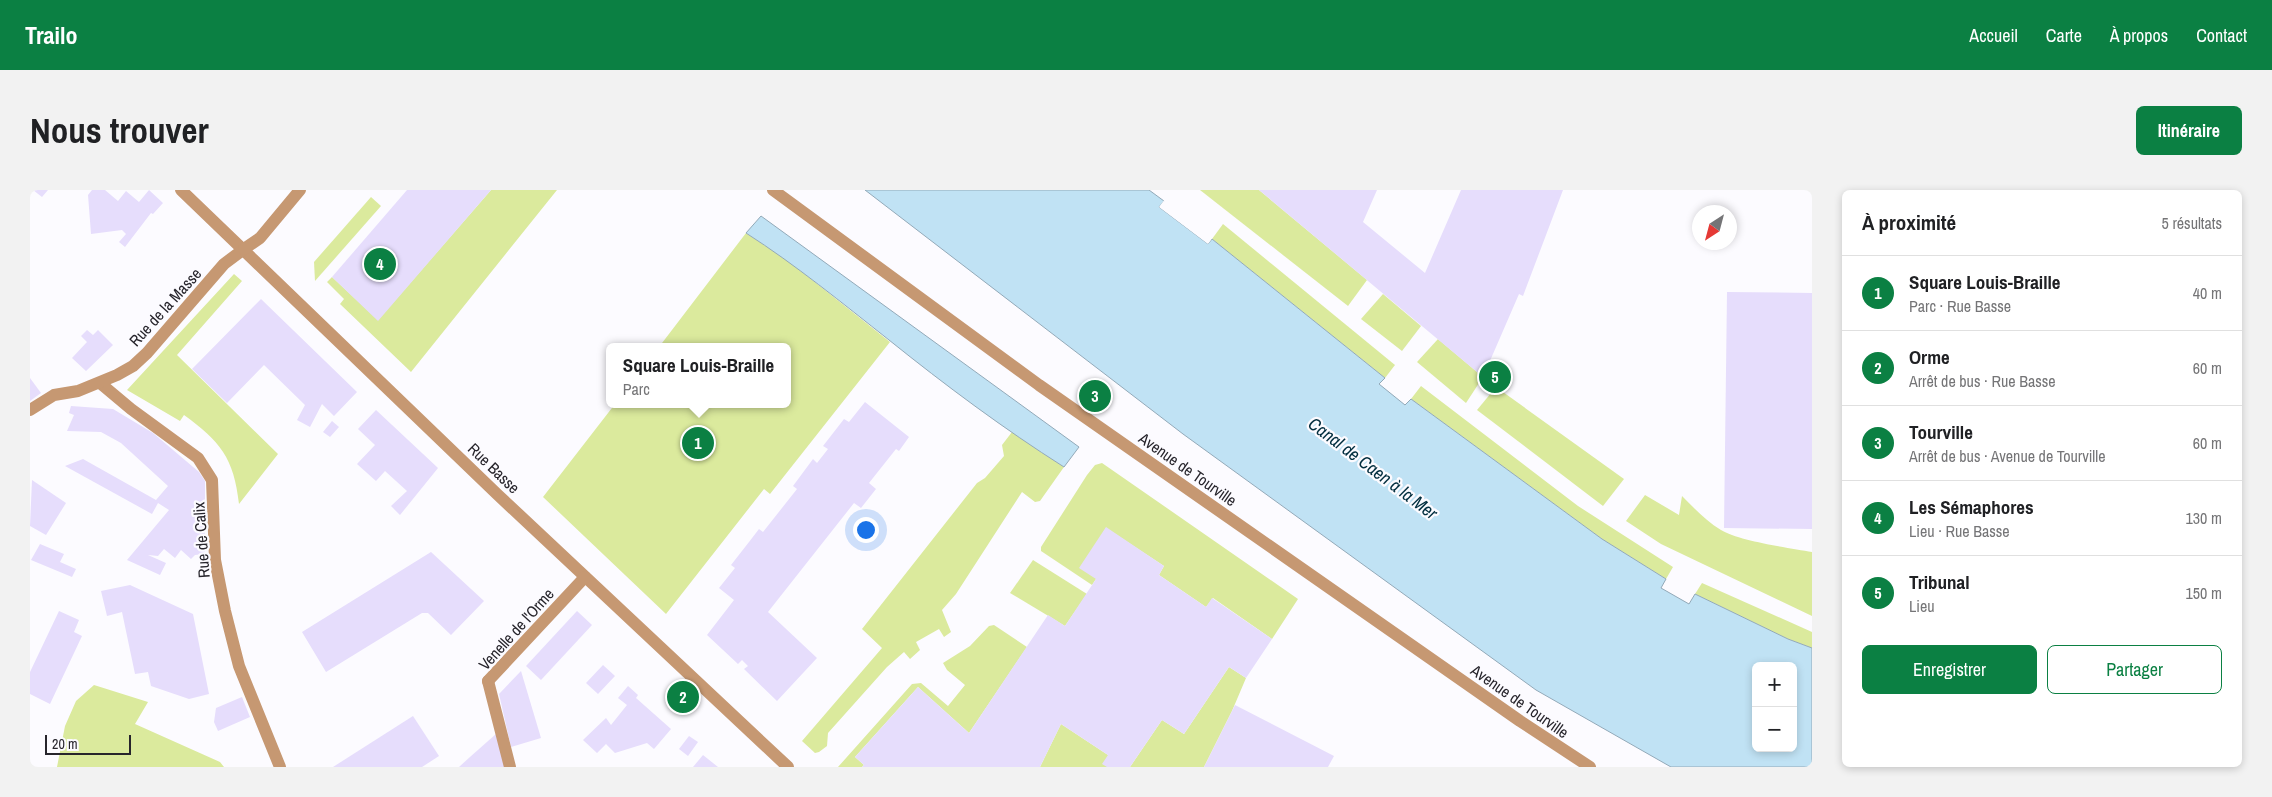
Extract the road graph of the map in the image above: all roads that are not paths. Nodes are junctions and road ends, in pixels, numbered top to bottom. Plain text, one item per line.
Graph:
1 (181, 190) edge
2 (300, 190) edge
3 (773, 190) edge
4 (244, 249) junction
5 (100, 383) junction
6 (30, 410) edge
7 (585, 577) junction
8 (280, 767) edge
9 (510, 767) edge
10 (788, 767) edge
11 (1590, 767) edge

1 - 4 street, Rue Basse
2 - 4 street, Rue de la Masse
3 - 11 street, Avenue de Tourville
4 - 5 street, Rue de la Masse
4 - 7 street, Rue Basse
5 - 6 street, Rue de la Masse
5 - 8 street, Rue de Calix
7 - 9 street, Venelle de l'Orme
7 - 10 street, Rue Basse

